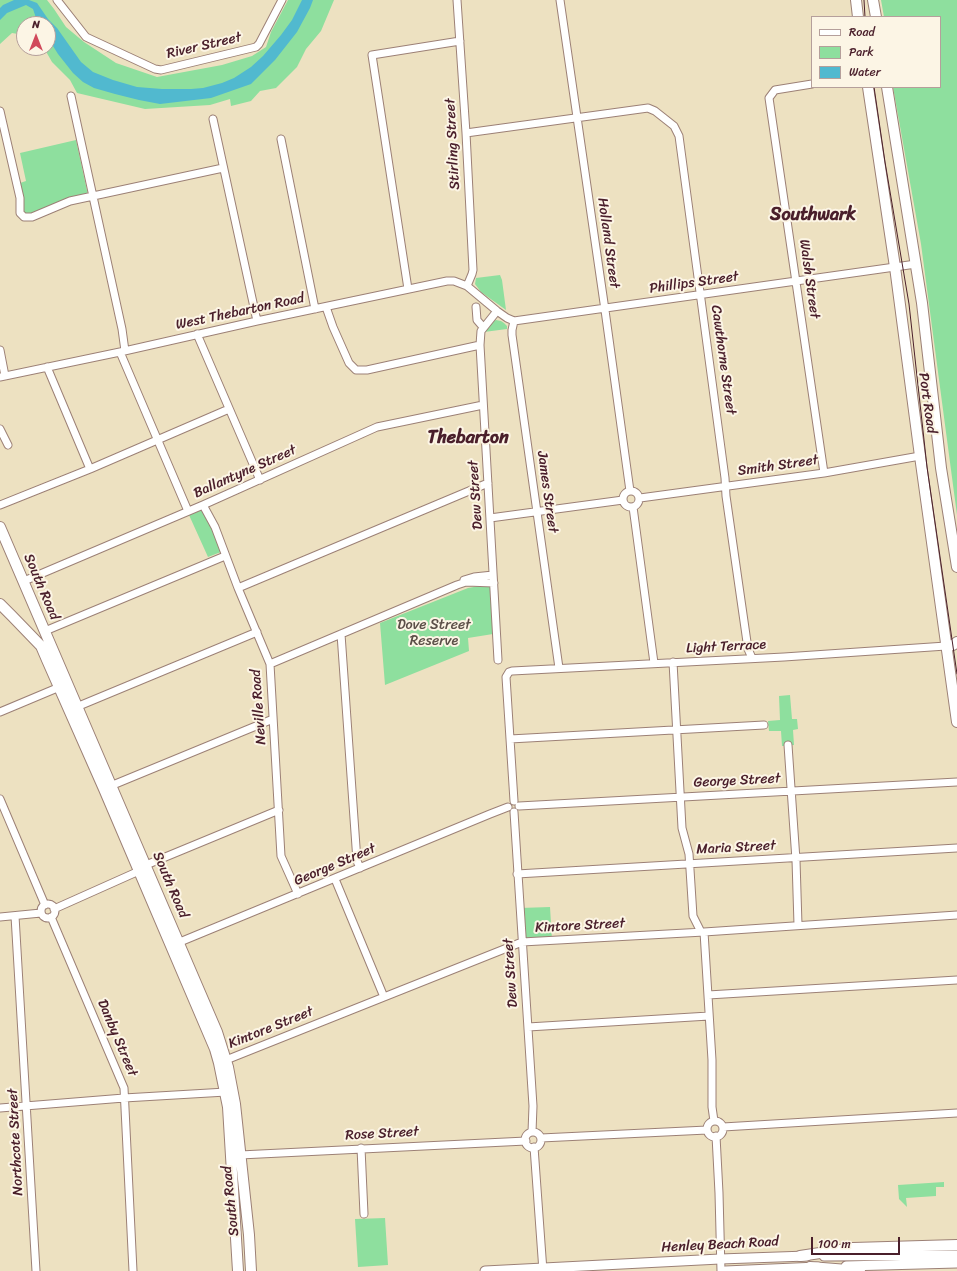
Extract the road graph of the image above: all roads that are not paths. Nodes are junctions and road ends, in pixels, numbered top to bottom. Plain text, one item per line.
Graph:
1 (57, 0) edge
2 (282, 0) edge
3 (457, 0) edge
4 (560, 0) edge
5 (856, 0) edge
6 (873, 0) edge
7 (858, 16) edge
8 (876, 16) edge
9 (460, 41) junction
10 (811, 84) edge
11 (868, 88) edge
12 (887, 88) edge
13 (71, 96) dead end
14 (0, 111) edge
15 (577, 117) junction
16 (213, 119) dead end
17 (466, 133) junction
18 (281, 139) dead end
19 (224, 168) junction
20 (93, 196) junction
21 (916, 264) junction
22 (895, 267) junction
23 (796, 282) junction
24 (467, 286) junction
25 (408, 289) junction
26 (701, 295) junction
27 (476, 306) dead end
28 (326, 307) junction
29 (605, 308) junction
30 (314, 309) junction
31 (497, 311) junction
32 (514, 320) junction
33 (257, 321) junction
34 (483, 327) junction
35 (197, 334) junction
36 (480, 345) junction
37 (0, 350) edge
38 (122, 351) junction
39 (47, 367) junction
40 (3, 376) edge
41 (483, 405) junction
42 (229, 409) junction
43 (0, 430) edge
44 (157, 440) junction
45 (8, 445) dead end
46 (920, 456) junction
47 (90, 469) junction
48 (824, 473) junction
49 (260, 480) junction
50 (488, 483) junction
51 (726, 486) junction
52 (630, 491) junction
53 (640, 498) junction
54 (623, 500) junction
55 (0, 505) edge
56 (204, 505) junction
57 (633, 507) junction
58 (188, 511) junction
59 (536, 511) junction
60 (490, 518) junction
61 (0, 527) edge
62 (225, 556) junction
63 (957, 567) edge
64 (493, 575) junction
65 (24, 581) junction
66 (494, 584) junction
67 (457, 585) junction
68 (238, 588) junction
69 (0, 604) edge
70 (45, 632) junction
71 (257, 632) junction
72 (342, 634) junction
73 (957, 642) edge
74 (946, 646) junction
75 (752, 658) junction
76 (498, 660) dead end
77 (673, 662) junction
78 (654, 663) junction
79 (270, 664) junction
80 (559, 668) junction
81 (63, 685) junction
82 (74, 708) junction
83 (0, 712) edge
84 (272, 719) junction
85 (957, 722) edge
86 (764, 725) dead end
87 (676, 729) junction
88 (510, 739) junction
89 (788, 744) dead end
90 (957, 782) edge
91 (108, 787) junction
92 (791, 790) junction
93 (680, 797) junction
94 (0, 799) edge
95 (516, 803) junction
96 (278, 810) junction
97 (511, 810) junction
98 (957, 848) edge
99 (795, 858) junction
100 (689, 863) junction
101 (142, 868) junction
102 (360, 868) junction
103 (517, 874) junction
104 (335, 879) junction
105 (298, 894) junction
106 (45, 905) junction
107 (54, 909) junction
108 (41, 913) junction
109 (957, 915) edge
110 (15, 916) junction
111 (0, 917) edge
112 (51, 918) junction
113 (798, 926) junction
114 (702, 932) junction
115 (522, 942) junction
116 (176, 944) junction
117 (957, 980) edge
118 (708, 995) junction
119 (384, 997) junction
120 (709, 1016) junction
121 (528, 1027) junction
122 (226, 1060) junction
123 (226, 1092) junction
124 (124, 1098) junction
125 (27, 1106) junction
126 (0, 1108) edge
127 (957, 1113) edge
128 (714, 1121) junction
129 (723, 1127) junction
130 (708, 1130) junction
131 (532, 1132) junction
132 (716, 1136) junction
133 (541, 1138) junction
134 (526, 1141) junction
135 (534, 1147) junction
136 (361, 1148) junction
137 (235, 1155) junction
138 (364, 1214) dead end
139 (957, 1244) edge
140 (250, 1249) junction
141 (957, 1255) edge
142 (800, 1256) junction
143 (720, 1259) junction
144 (957, 1264) edge
145 (627, 1267) edge
146 (810, 1268) junction
147 (236, 1269) edge
148 (542, 1269) edge
149 (36, 1271) edge
150 (134, 1271) edge
151 (251, 1271) edge
152 (258, 1271) edge
153 (485, 1271) edge
154 (721, 1271) edge
155 (725, 1271) edge
156 (860, 1271) edge

1 - 2 street, River Street
3 - 9 street, Stirling Street
4 - 15 street, Holland Street
5 - 7 highway
6 - 8 highway
9 - 17 street, Stirling Street
9 - 25 street
10 - 23 street, Walsh Street
11 - 22 highway, Port Road
12 - 21 highway, Port Road
13 - 20 street
14 - 20 street
15 - 17 street
15 - 26 street, Cawthorne Street
15 - 29 street, Holland Street
16 - 19 street
17 - 24 street, Stirling Street
18 - 30 street
19 - 20 street
19 - 33 street
20 - 38 street
21 - 22 street, Phillips Street
21 - 63 highway, Port Road
22 - 23 street, Phillips Street
22 - 46 highway, Port Road
23 - 26 street, Phillips Street
23 - 48 street, Walsh Street
24 - 25 street, West Thebarton Road
24 - 31 street, West Thebarton Road
25 - 28 street, West Thebarton Road
26 - 29 street, Phillips Street
26 - 51 street, Cawthorne Street
27 - 34 street
28 - 30 street, West Thebarton Road
28 - 36 street
29 - 32 street, Phillips Street
29 - 52 street, Holland Street
30 - 33 street, West Thebarton Road
31 - 32 street
31 - 34 street
32 - 59 street, James Street
33 - 35 street, West Thebarton Road
34 - 36 street, Dew Street
35 - 38 street, West Thebarton Road
35 - 42 street
36 - 41 street, Dew Street
37 - 40 street
38 - 39 street, West Thebarton Road
38 - 44 street
39 - 40 street, West Thebarton Road
39 - 47 street
41 - 49 street, Ballantyne Street
41 - 50 street, Dew Street
42 - 44 street
42 - 49 street
43 - 45 street
44 - 47 street
44 - 58 street
46 - 48 street, Smith Street
46 - 74 highway, Port Road
47 - 55 street
48 - 51 street, Smith Street
49 - 56 street, Ballantyne Street
50 - 60 street, Dew Street
50 - 68 street
51 - 53 street, Smith Street
51 - 75 street, Cawthorne Street
52 - 53 street
52 - 54 street
53 - 57 street
54 - 57 street
54 - 59 street
56 - 58 street, Ballantyne Street
56 - 62 street, Neville Road
57 - 78 street
58 - 65 street, Ballantyne Street
59 - 60 street
59 - 80 street, James Street
60 - 64 street, Dew Street
61 - 65 highway, South Road
62 - 68 street, Neville Road
62 - 70 street
64 - 66 street, Dew Street
64 - 67 street
65 - 70 highway, South Road
66 - 67 street
66 - 76 street, Dew Street
67 - 72 street
68 - 71 street, Neville Road
69 - 81 highway, South Road
70 - 81 highway, South Road
71 - 79 street, Neville Road
71 - 82 street
72 - 79 street
72 - 102 street
73 - 74 highway
74 - 75 street, Light Terrace
74 - 85 highway, Port Road
75 - 77 street, Light Terrace
77 - 78 street, Light Terrace
77 - 87 street
78 - 80 street, Light Terrace
79 - 84 street, Neville Road
80 - 88 street, Light Terrace
81 - 82 highway, South Road
81 - 83 street
82 - 91 highway, South Road
84 - 91 street
84 - 96 street, Neville Road
86 - 87 street
87 - 88 street
87 - 93 street
88 - 95 street
89 - 92 street
90 - 92 street, George Street
91 - 101 highway, South Road
92 - 93 street, George Street
92 - 99 street
93 - 95 street, George Street
93 - 100 street
94 - 106 street
95 - 97 street
96 - 101 street
96 - 105 street, Neville Road
97 - 102 street, George Street
97 - 103 street, Dew Street
98 - 99 street, Maria Street
99 - 100 street, Maria Street
99 - 113 street
100 - 103 street, Maria Street
100 - 114 street
101 - 107 street
101 - 116 highway, South Road
102 - 104 street, George Street
103 - 115 street, Dew Street
104 - 105 street, George Street
104 - 119 street
105 - 116 street, George Street
106 - 107 street
106 - 108 street
107 - 112 street
108 - 110 street
108 - 112 street
109 - 113 street, Kintore Street
110 - 111 street
110 - 125 street, Northcote Street
112 - 124 street, Danby Street
113 - 114 street, Kintore Street
114 - 115 street, Kintore Street
114 - 118 street
115 - 119 street, Kintore Street
115 - 121 street, Dew Street
116 - 122 highway, South Road
116 - 123 highway, South Road
117 - 118 street
118 - 120 street
119 - 122 street, Kintore Street
120 - 121 street
120 - 128 street
121 - 131 street, Dew Street
122 - 137 highway, South Road
123 - 124 street
123 - 137 highway, South Road
124 - 125 street
124 - 150 street, Danby Street
125 - 126 street
125 - 149 street, Northcote Street
127 - 129 street
128 - 129 street
128 - 130 street
129 - 132 street
130 - 132 street
130 - 133 street
131 - 133 street
131 - 134 street
132 - 143 street
133 - 135 street
134 - 135 street
134 - 136 street, Rose Street
135 - 148 street
136 - 137 street, Rose Street
136 - 138 street
137 - 140 highway, South Road
137 - 147 highway, South Road
139 - 142 highway
140 - 151 highway, South Road
140 - 152 highway
141 - 142 main road, Henley Beach Road
142 - 143 main road, Henley Beach Road
143 - 145 main road, Henley Beach Road
143 - 154 street
144 - 146 main road, Henley Beach Road
145 - 148 main road, Henley Beach Road
146 - 155 main road, Henley Beach Road
146 - 156 highway
148 - 153 main road, Henley Beach Road

